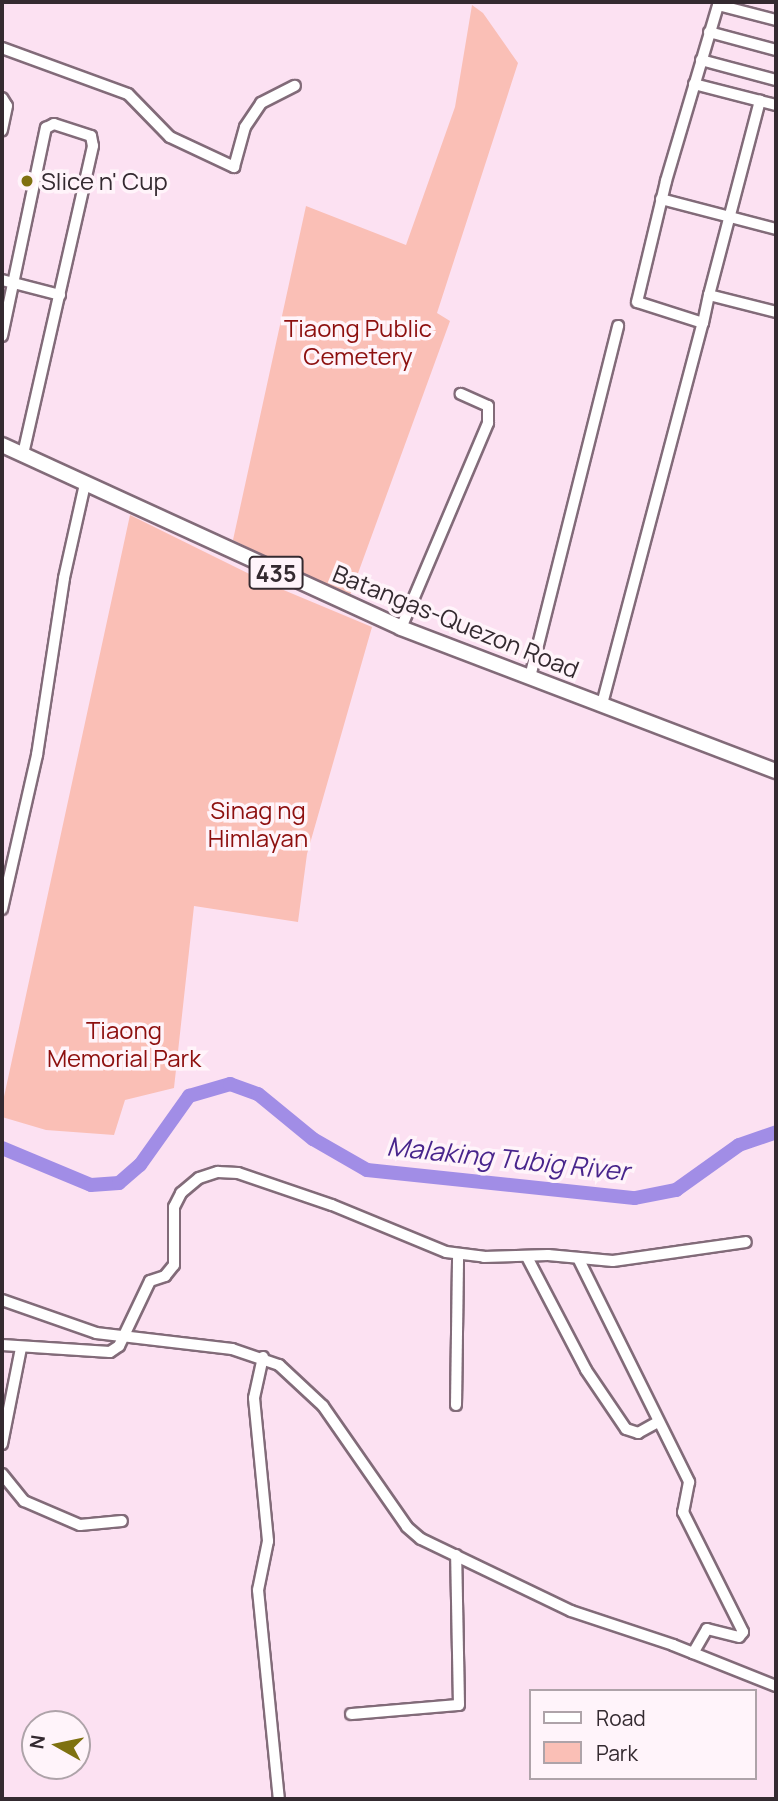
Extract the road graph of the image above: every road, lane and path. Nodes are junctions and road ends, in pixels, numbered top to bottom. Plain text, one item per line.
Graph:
1 (718, 3) edge
2 (776, 20) edge
3 (709, 33) junction
4 (2, 48) edge
5 (776, 50) edge
6 (701, 61) junction
7 (776, 80) edge
8 (694, 84) junction
9 (295, 86) dead end
10 (2, 98) edge
11 (760, 101) junction
12 (776, 105) edge
13 (2, 130) edge
14 (662, 199) junction
15 (730, 217) junction
16 (776, 229) edge
17 (2, 280) edge
18 (15, 284) junction
19 (60, 295) junction
20 (709, 295) junction
21 (776, 312) edge
22 (703, 323) junction
23 (618, 326) dead end
24 (2, 335) edge
25 (461, 394) dead end
26 (2, 445) edge
27 (23, 455) junction
28 (85, 484) junction
29 (401, 628) junction
30 (530, 677) junction
31 (602, 704) junction
32 (775, 767) edge
33 (2, 909) edge
34 (746, 1242) dead end
35 (458, 1254) junction
36 (527, 1257) junction
37 (579, 1260) junction
38 (2, 1300) edge
39 (126, 1337) junction
40 (2, 1345) edge
41 (21, 1348) junction
42 (263, 1357) junction
43 (456, 1405) dead end
44 (657, 1422) junction
45 (2, 1444) edge
46 (2, 1474) edge
47 (122, 1521) dead end
48 (456, 1555) junction
49 (693, 1653) junction
50 (776, 1686) edge
51 (351, 1714) dead end
52 (279, 1799) edge

1 - 2 street
1 - 3 street
3 - 5 street
3 - 6 street
4 - 9 street
6 - 7 street
6 - 8 street
8 - 11 street
8 - 14 street
10 - 13 street
11 - 12 street
11 - 15 street
14 - 15 street
14 - 22 street
15 - 16 street
15 - 20 street
17 - 18 street
18 - 19 street
18 - 19 street
18 - 24 street
19 - 27 street
20 - 21 street
20 - 22 street
22 - 31 street
23 - 30 street
25 - 29 street
26 - 27 main road, 435
27 - 28 main road, 435
28 - 29 main road, Batangas-Quezon Road / 435
28 - 33 street
29 - 30 main road, Batangas-Quezon Road / 435
30 - 31 main road, Batangas-Quezon Road / 435
31 - 32 main road, Batangas-Quezon Road / 435
34 - 37 street
35 - 36 street
35 - 39 street
35 - 43 street
36 - 37 street
36 - 44 street
37 - 44 street
38 - 39 street
39 - 41 street
39 - 42 street
40 - 41 street
41 - 45 street
42 - 48 street
42 - 52 street
44 - 49 street
46 - 47 street
48 - 49 street
48 - 51 street
49 - 50 street

